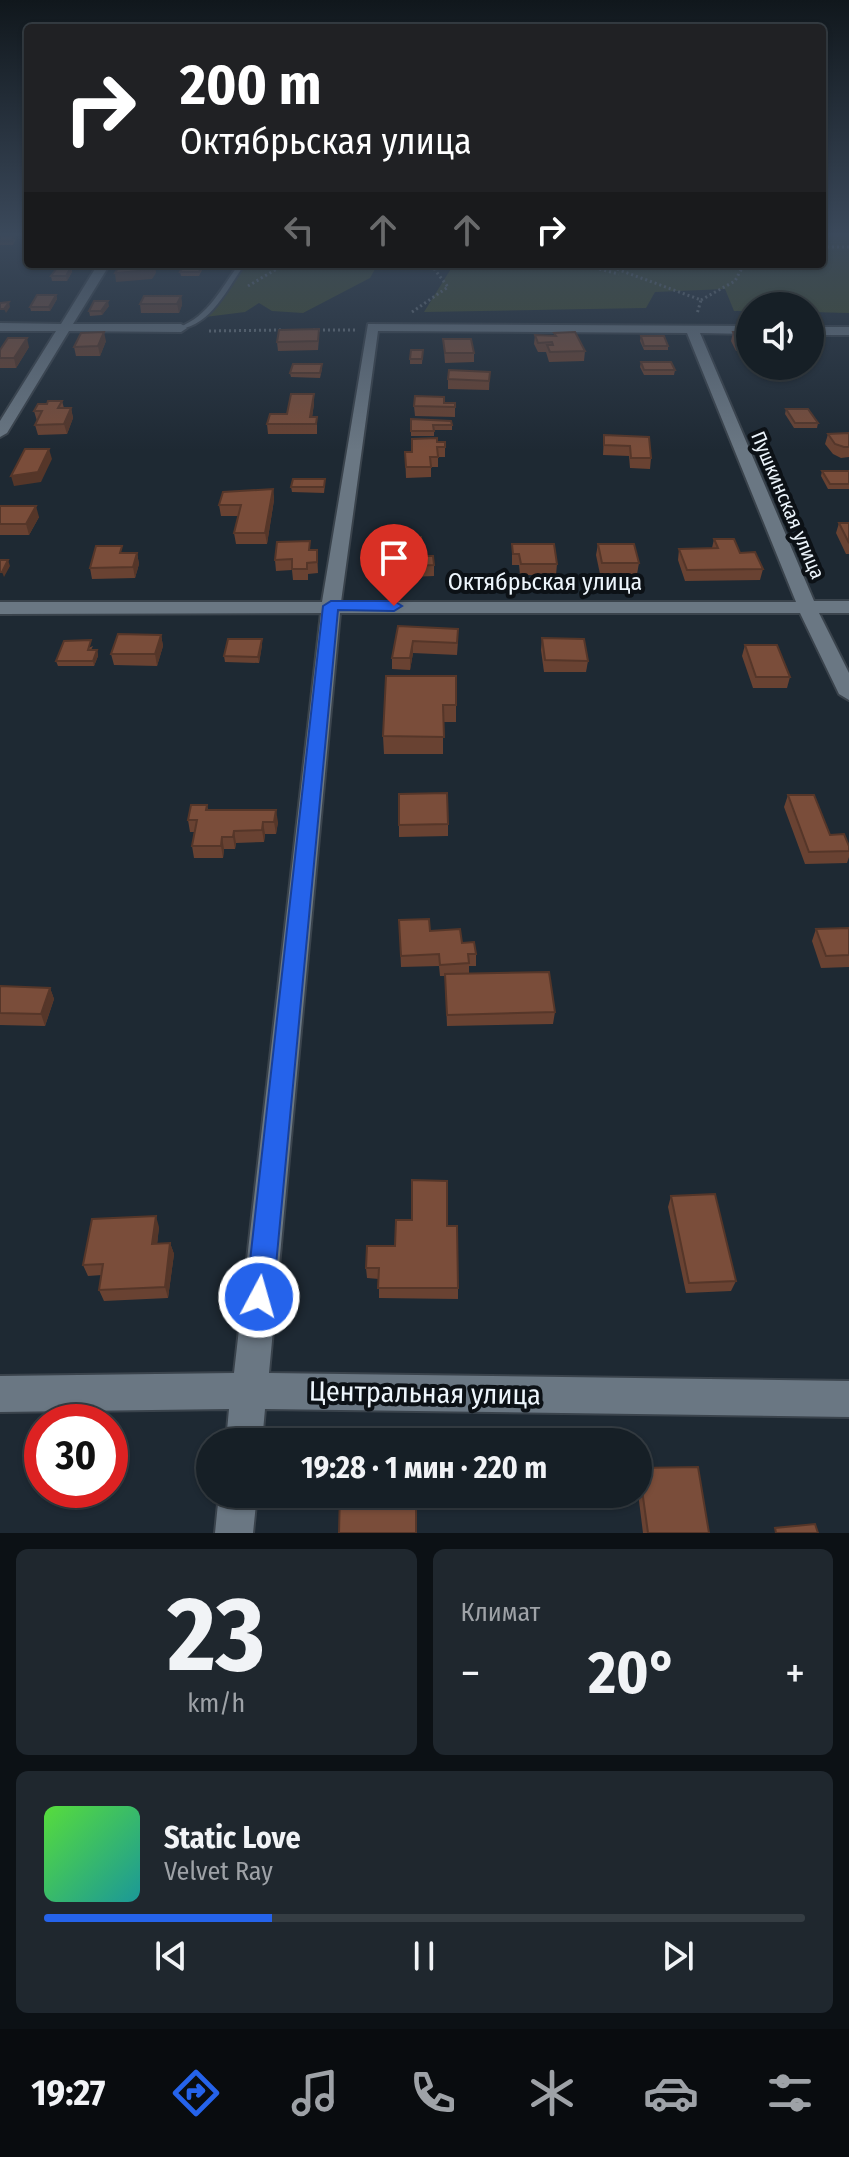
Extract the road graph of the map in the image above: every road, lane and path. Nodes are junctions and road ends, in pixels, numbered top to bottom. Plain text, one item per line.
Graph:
1 (78, 308) edge
2 (210, 308) edge
3 (416, 308) edge
4 (699, 308) edge
5 (0, 327) edge
6 (66, 328) junction
7 (181, 328) junction
8 (382, 329) junction
9 (283, 330) edge
10 (313, 330) edge
11 (692, 330) junction
12 (736, 330) edge
13 (824, 331) edge
14 (849, 331) edge
15 (1, 430) edge
16 (331, 606) junction
17 (807, 607) junction
18 (849, 607) edge
19 (0, 608) edge
20 (849, 694) edge
21 (250, 1391) junction
22 (0, 1394) edge
23 (849, 1399) edge
24 (246, 1428) edge
25 (237, 1508) edge
26 (234, 1533) edge

1 - 6 street
2 - 7 lane
3 - 8 path
4 - 11 path
5 - 6 street
6 - 7 street
6 - 15 street
7 - 9 path
8 - 10 path
8 - 11 street
8 - 16 street
11 - 12 street
11 - 17 street, Пушкинская улица
13 - 14 street
16 - 17 street, Октябрьская улица
16 - 19 street, Октябрьская улица
16 - 21 street
17 - 18 street, Октябрьская улица
17 - 20 street, Пушкинская улица
21 - 22 street, Центральная улица
21 - 23 street, Центральная улица
21 - 24 street
25 - 26 street

